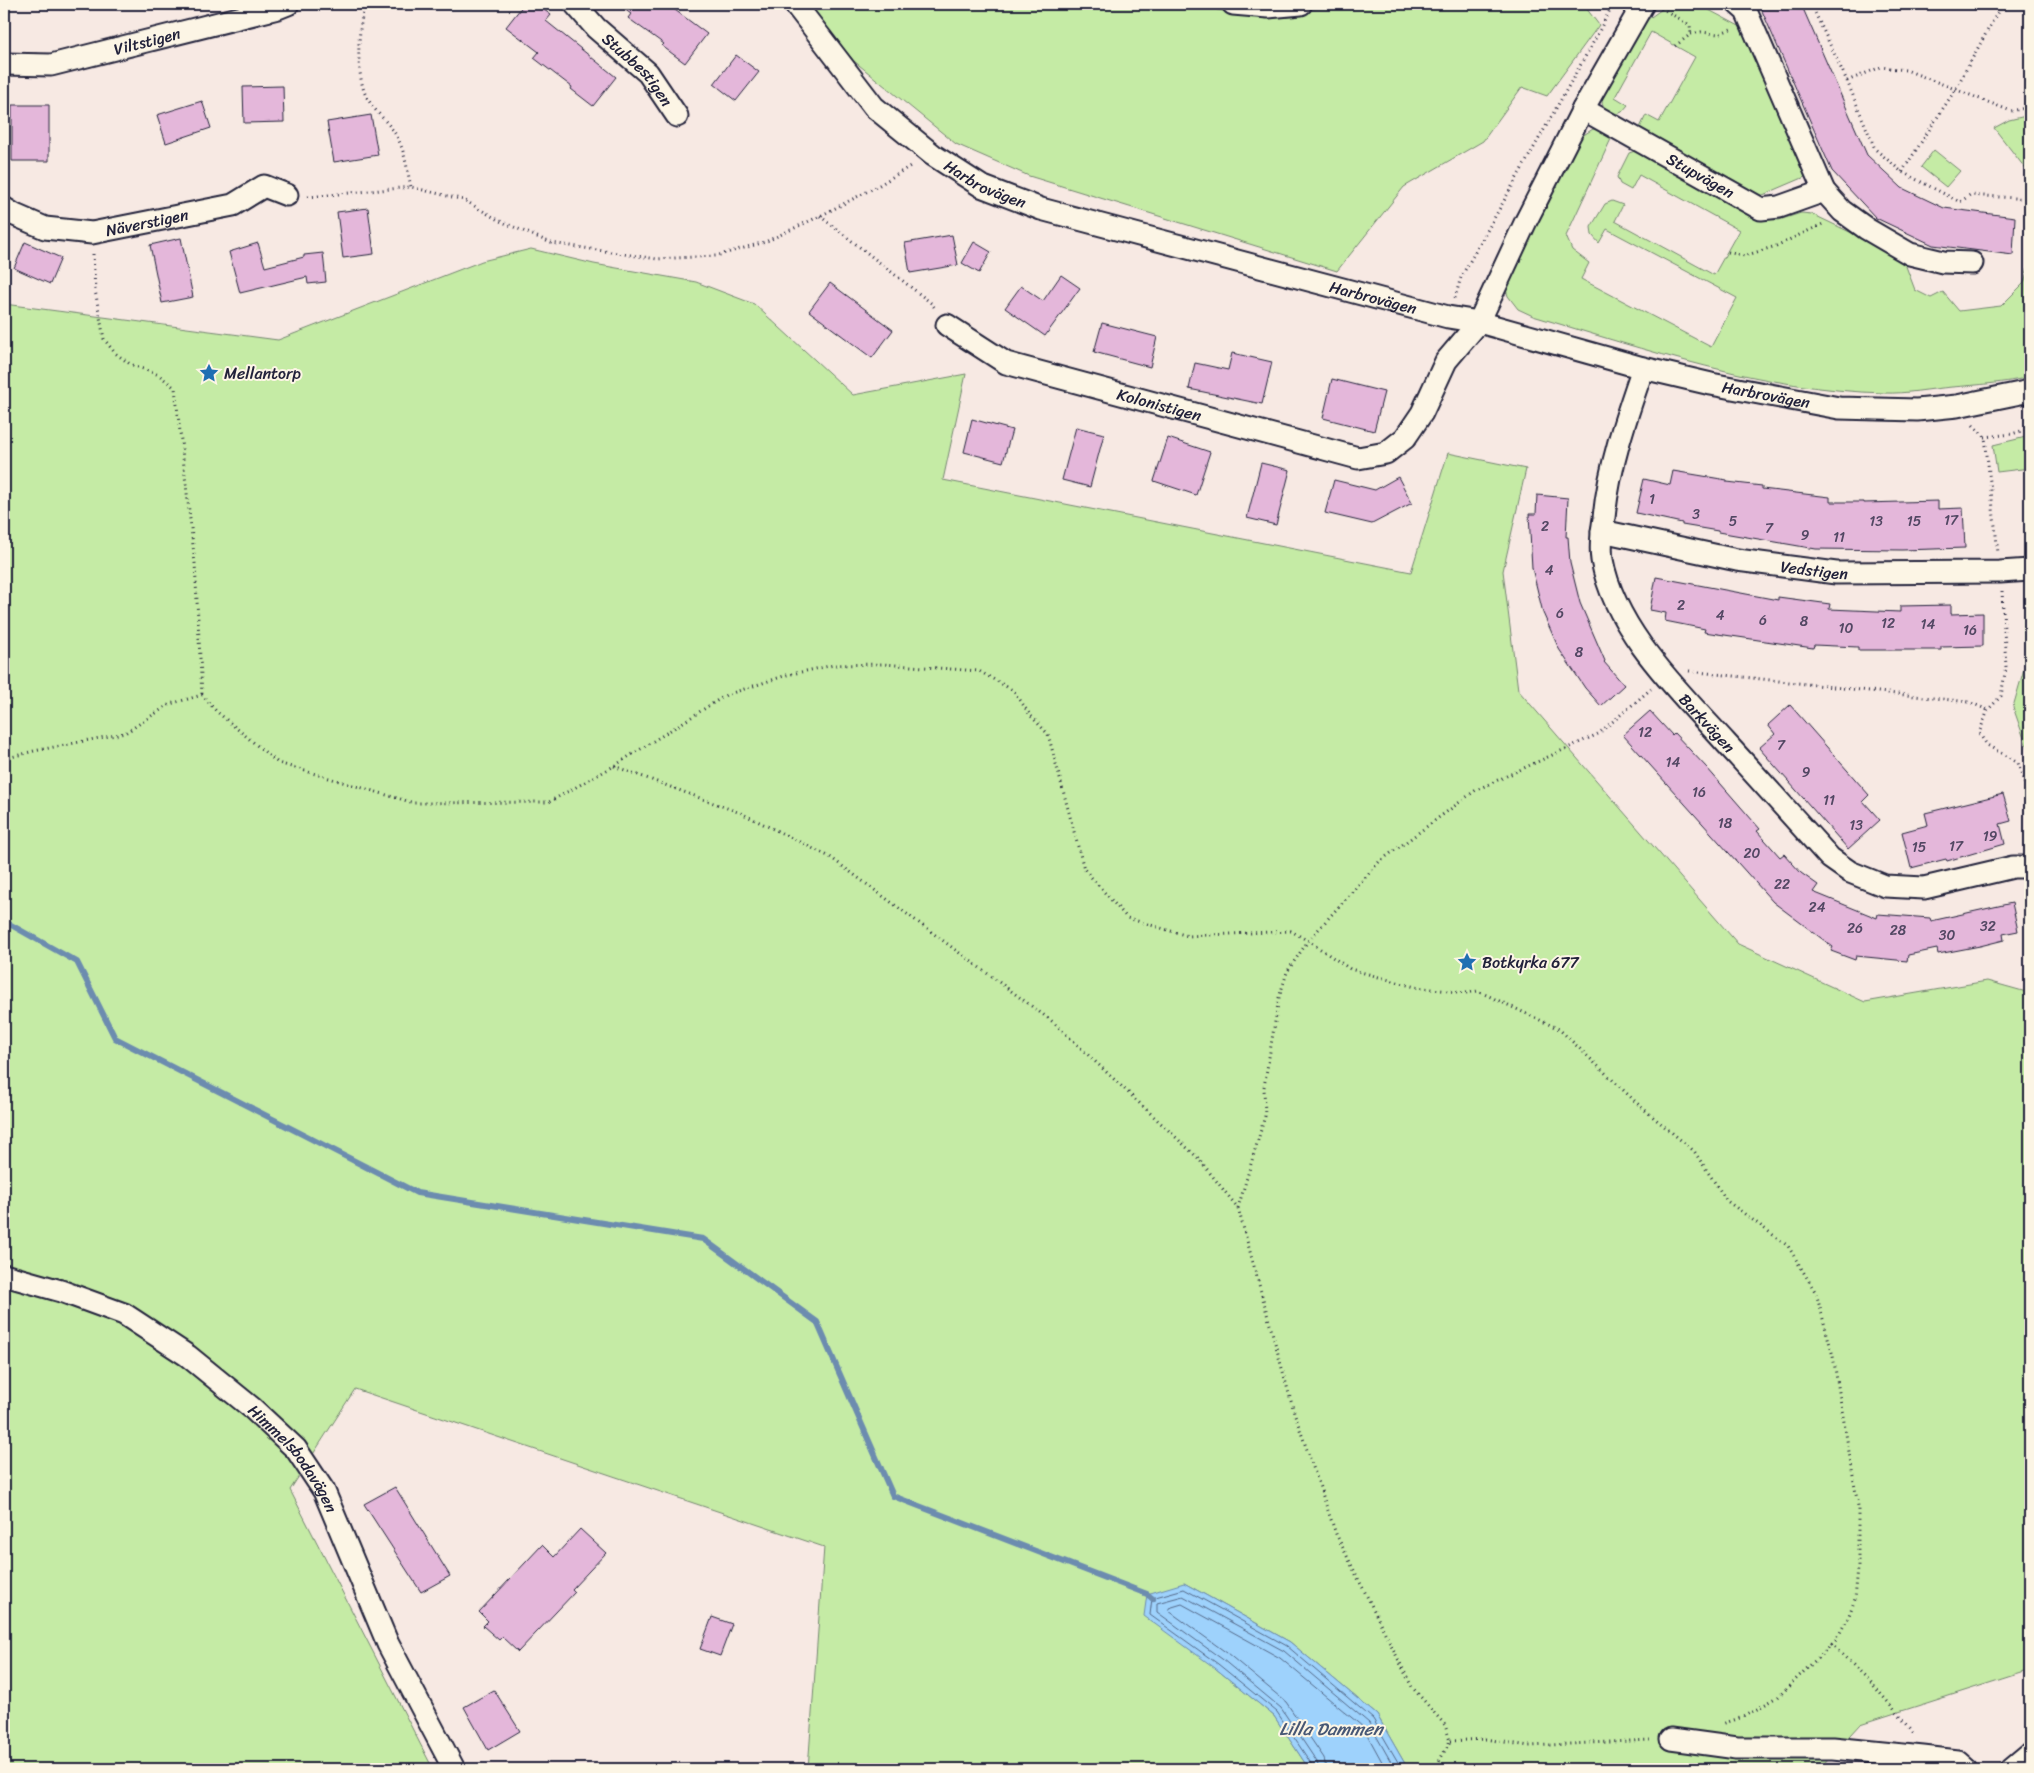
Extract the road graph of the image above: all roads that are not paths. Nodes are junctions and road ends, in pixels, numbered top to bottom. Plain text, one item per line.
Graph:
1 (288, 4) edge
2 (576, 4) edge
3 (795, 4) edge
4 (1233, 4) edge
5 (1300, 4) edge
6 (1643, 4) edge
7 (1742, 8) edge
8 (4, 64) edge
9 (1583, 109) junction
10 (677, 116) dead end
11 (1824, 191) junction
12 (287, 196) road end
13 (4, 208) edge
14 (1972, 263) dead end
15 (1479, 322) junction
16 (946, 325) road end
17 (1643, 368) junction
18 (2030, 391) edge
19 (1602, 531) junction
20 (2030, 570) edge
21 (2030, 867) edge
22 (4, 1275) edge
23 (1671, 1740) road end
24 (2030, 1754) edge
25 (454, 1769) edge
26 (1967, 1769) edge
27 (2012, 1769) edge

1 - 8 street, Viltstigen
2 - 10 street, Stubbestigen
3 - 15 street, Harbrovägen
4 - 5 street
6 - 9 street
7 - 11 street
9 - 11 street, Stupvägen
9 - 15 street
11 - 14 street
12 - 13 street, Näverstigen
15 - 16 street, Kolonistigen
15 - 17 street, Harbrovägen
17 - 18 street, Harbrovägen
17 - 19 street, Barkvägen
19 - 20 street, Vedstigen
19 - 21 street, Barkvägen
22 - 25 street, Himmelsbodavägen
23 - 26 street
24 - 27 street

